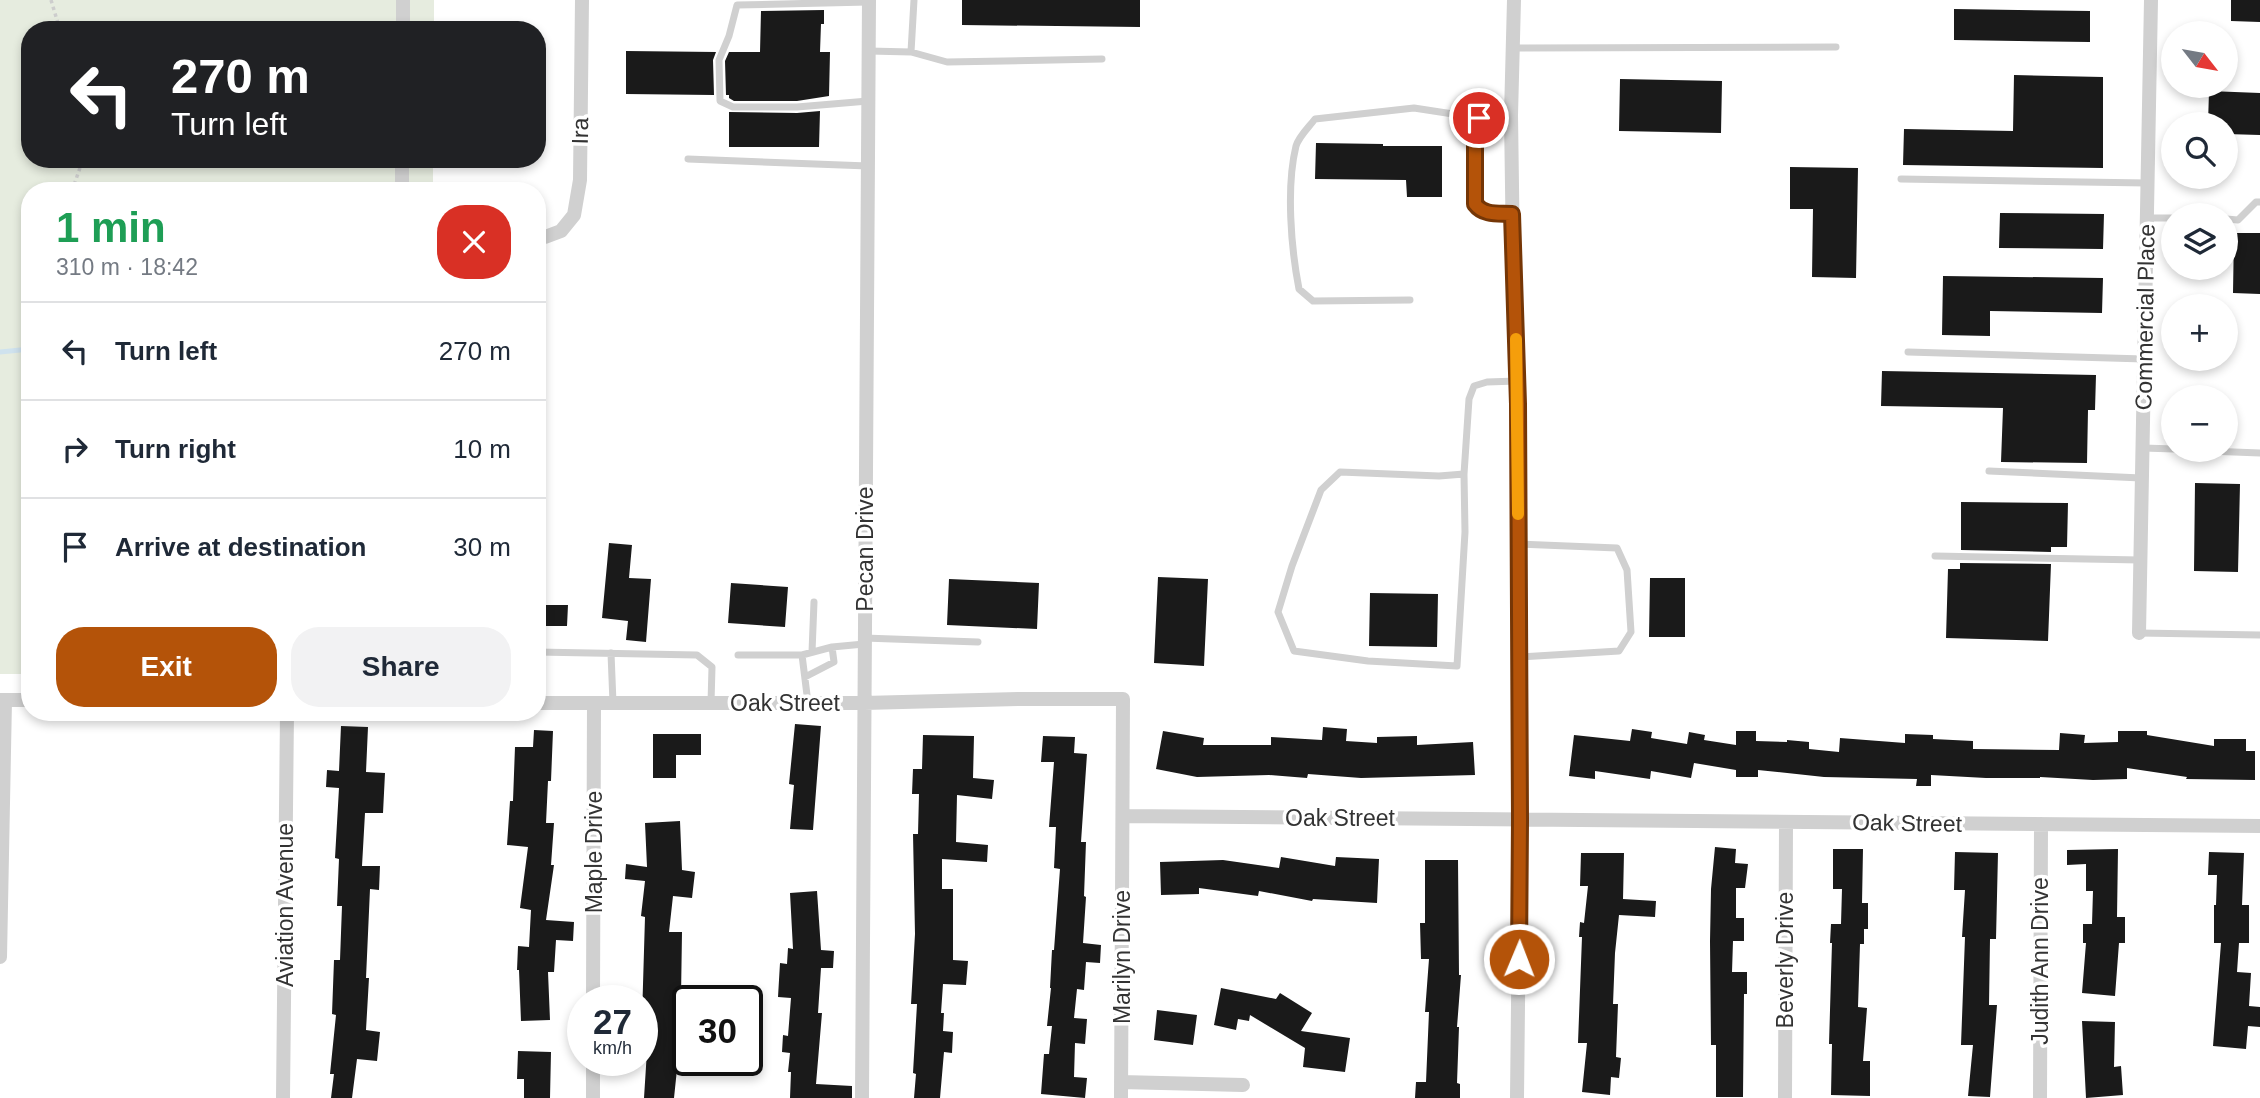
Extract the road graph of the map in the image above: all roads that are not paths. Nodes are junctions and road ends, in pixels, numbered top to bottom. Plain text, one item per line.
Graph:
1 (403, 0) edge
2 (582, 0) edge
3 (914, 0) edge
4 (1514, 0) edge
5 (2151, 0) edge
6 (869, 1) edge
7 (403, 21) edge
8 (1836, 47) dead end
9 (1513, 48) junction
10 (869, 51) junction
11 (911, 52) junction
12 (1102, 59) dead end
13 (868, 101) junction
14 (1511, 108) junction
15 (1479, 118) junction
16 (688, 159) dead end
17 (868, 166) junction
18 (1901, 179) dead end
19 (2147, 183) junction
20 (2260, 202) edge
21 (1512, 214) junction
22 (2147, 218) junction
23 (2161, 218) edge
24 (2238, 220) edge
25 (546, 237) edge
26 (1410, 300) dead end
27 (1908, 352) dead end
28 (2144, 359) junction
29 (1517, 381) junction
30 (2143, 448) junction
31 (2161, 449) edge
32 (2238, 452) edge
33 (2260, 453) edge
34 (1989, 471) dead end
35 (1464, 474) junction
36 (2142, 478) junction
37 (1519, 544) junction
38 (1935, 556) dead end
39 (2140, 560) junction
40 (814, 602) dead end
41 (2139, 633) joint
42 (2260, 635) edge
43 (864, 641) junction
44 (978, 642) dead end
45 (832, 647) junction
46 (546, 652) edge
47 (811, 652) junction
48 (611, 653) junction
49 (738, 655) dead end
50 (802, 655) junction
51 (1520, 657) junction
52 (805, 677) junction
53 (3, 700) edge
54 (21, 700) edge
55 (546, 703) edge
56 (594, 703) junction
57 (613, 703) junction
58 (711, 703) junction
59 (808, 703) junction
60 (864, 703) junction
61 (287, 721) edge
62 (1123, 816) junction
63 (1520, 820) junction
64 (1786, 821) junction
65 (2041, 824) junction
66 (2260, 826) edge
67 (0, 957) edge
68 (593, 985) edge
69 (593, 1076) edge
70 (1121, 1082) junction
71 (1243, 1085) dead end
72 (283, 1098) edge
73 (593, 1098) edge
74 (862, 1098) edge
75 (1121, 1098) edge
76 (1517, 1098) edge
77 (1785, 1098) edge
78 (2040, 1098) edge

1 - 7 street
2 - 25 street, Ira
3 - 11 lane
4 - 9 street
5 - 19 street, Commercial Place
6 - 10 street, Pecan Drive
6 - 13 lane
8 - 9 lane
9 - 14 street
10 - 11 lane
10 - 13 street, Pecan Drive
11 - 12 lane
13 - 17 street, Pecan Drive
14 - 15 lane
14 - 21 street
15 - 21 lane
15 - 26 lane
16 - 17 lane
17 - 43 street, Pecan Drive
18 - 19 lane
19 - 22 street, Commercial Place
20 - 24 lane
21 - 29 street
22 - 23 lane
22 - 28 street, Commercial Place
27 - 28 lane
28 - 30 street, Commercial Place
29 - 35 lane
29 - 37 street
30 - 31 lane
30 - 36 street, Commercial Place
32 - 33 lane
34 - 36 lane
35 - 35 lane
36 - 39 street, Commercial Place
37 - 51 street
37 - 51 lane
38 - 39 lane
39 - 41 street, Commercial Place
40 - 47 lane
41 - 42 lane
43 - 44 lane
43 - 45 lane
43 - 60 street, Pecan Drive
45 - 47 lane
45 - 52 lane
46 - 48 lane
47 - 50 lane
48 - 57 lane
48 - 58 lane
49 - 50 lane
50 - 52 lane
51 - 63 street
52 - 59 lane
53 - 54 street
53 - 67 street
55 - 56 street, Oak Street
56 - 57 street, Oak Street
56 - 68 street, Maple Drive
57 - 58 street, Oak Street
58 - 59 street, Oak Street
59 - 60 street, Oak Street
60 - 62 street, Oak Street
60 - 74 street, Pecan Drive
61 - 72 street, Aviation Avenue
62 - 63 street, Oak Street
62 - 70 street, Marilyn Drive
63 - 64 street, Oak Street
63 - 76 street
64 - 65 street, Oak Street
64 - 77 street, Beverly Drive
65 - 66 street, Oak Street
65 - 78 street, Judith Ann Drive
69 - 73 street
70 - 71 street
70 - 75 street, Marilyn Drive

